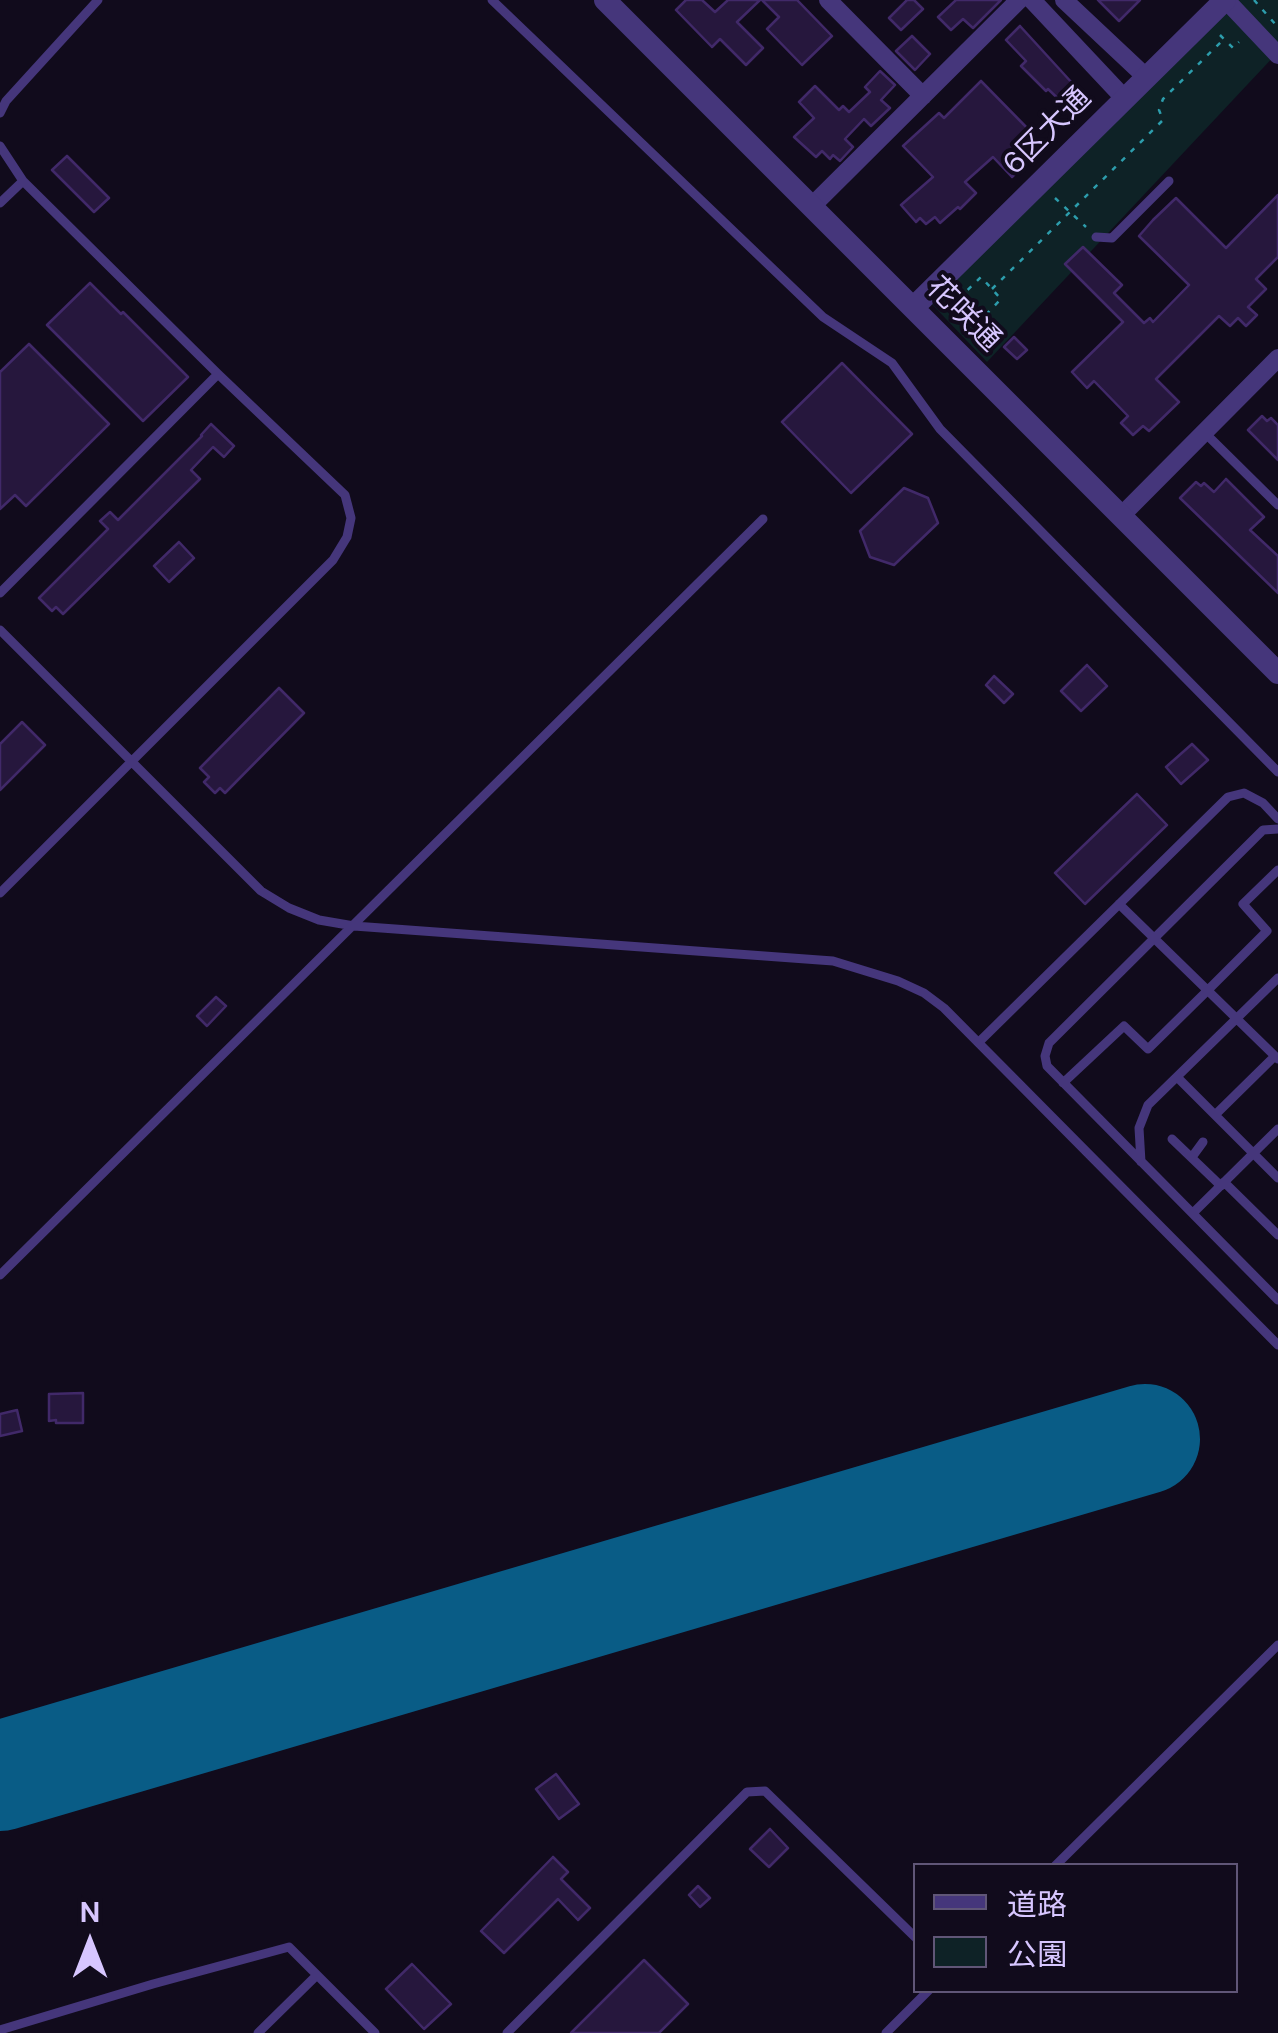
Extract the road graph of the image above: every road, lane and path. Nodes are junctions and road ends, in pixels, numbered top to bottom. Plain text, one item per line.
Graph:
1 (98, 0) edge
2 (492, 0) edge
3 (604, 0) edge
4 (828, 0) edge
5 (1020, 0) edge
6 (1032, 0) edge
7 (1064, 0) edge
8 (1225, 0) edge
9 (1255, 0) edge
10 (1206, 18) junction
11 (1278, 23) edge
12 (1224, 39) junction
13 (1240, 41) dead end
14 (1278, 54) edge
15 (1146, 77) junction
16 (923, 96) junction
17 (1125, 98) junction
18 (0, 113) edge
19 (0, 146) edge
20 (22, 181) junction
21 (1169, 181) dead end
22 (1039, 184) junction
23 (0, 204) edge
24 (810, 207) junction
25 (1070, 212) junction
26 (1096, 236) joint
27 (940, 282) junction
28 (992, 289) junction
29 (914, 307) junction
30 (949, 308) junction
31 (1275, 367) edge
32 (218, 374) junction
33 (1205, 432) junction
34 (1278, 505) edge
35 (1120, 516) junction
36 (763, 519) dead end
37 (0, 593) edge
38 (0, 630) edge
39 (1278, 673) edge
40 (132, 761) junction
41 (1278, 772) edge
42 (1278, 819) edge
43 (1278, 829) edge
44 (1278, 870) edge
45 (0, 892) edge
46 (1119, 904) junction
47 (354, 926) junction
48 (1155, 937) junction
49 (1278, 978) edge
50 (1268, 988) junction
51 (1208, 990) junction
52 (1278, 998) edge
53 (1237, 1018) junction
54 (978, 1042) junction
55 (1276, 1057) edge
56 (1177, 1077) junction
57 (1063, 1083) junction
58 (1215, 1115) junction
59 (1278, 1129) edge
60 (1172, 1139) dead end
61 (1203, 1142) dead end
62 (1253, 1154) junction
63 (1192, 1156) junction
64 (1142, 1162) junction
65 (1278, 1178) edge
66 (1223, 1184) junction
67 (1193, 1214) junction
68 (1278, 1235) edge
69 (0, 1275) edge
70 (1277, 1297) edge
71 (1278, 1345) edge
72 (1278, 1645) edge
73 (1058, 1863) edge
74 (913, 1935) edge
75 (317, 1975) junction
76 (925, 1993) edge
77 (0, 2030) edge
78 (258, 2033) edge
79 (376, 2033) edge
80 (507, 2033) edge
81 (886, 2033) edge

1 - 18 lane
2 - 41 lane
3 - 24 street, 花咲通
4 - 16 street
5 - 16 street
6 - 17 street
7 - 15 street
8 - 10 street, 6区大通
8 - 14 street
9 - 11 path
10 - 12 path
10 - 15 street, 6区大通
12 - 13 path
12 - 25 path
15 - 17 street, 6区大通
16 - 24 street
17 - 22 street, 6区大通
19 - 20 lane
20 - 23 lane
20 - 32 lane
21 - 26 lane
22 - 25 path
22 - 27 street, 6区大通
24 - 29 street, 花咲通
25 - 26 path
25 - 28 path
27 - 29 street, 6区大通
27 - 30 path
28 - 30 path
28 - 30 path
29 - 35 street, 花咲通
31 - 33 street
32 - 37 lane
32 - 40 lane
33 - 34 lane
33 - 35 street
35 - 39 street, 花咲通
36 - 47 lane
38 - 40 lane
40 - 45 lane
40 - 47 lane
42 - 46 lane
43 - 48 lane
44 - 51 lane
46 - 48 lane
46 - 54 lane
47 - 54 lane
47 - 69 lane
48 - 51 lane
48 - 57 lane
49 - 50 lane
50 - 52 lane
50 - 53 lane
51 - 53 lane
51 - 57 lane
53 - 55 lane
53 - 56 lane
54 - 71 lane
55 - 58 lane
56 - 58 lane
56 - 64 lane
57 - 64 lane
58 - 62 lane
59 - 62 lane
60 - 63 lane
61 - 63 lane
62 - 65 lane
62 - 66 lane
63 - 66 lane
64 - 67 lane
66 - 67 lane
66 - 68 lane
67 - 70 lane
72 - 73 lane
74 - 80 lane
75 - 77 lane
75 - 78 lane
75 - 79 lane
76 - 81 lane

